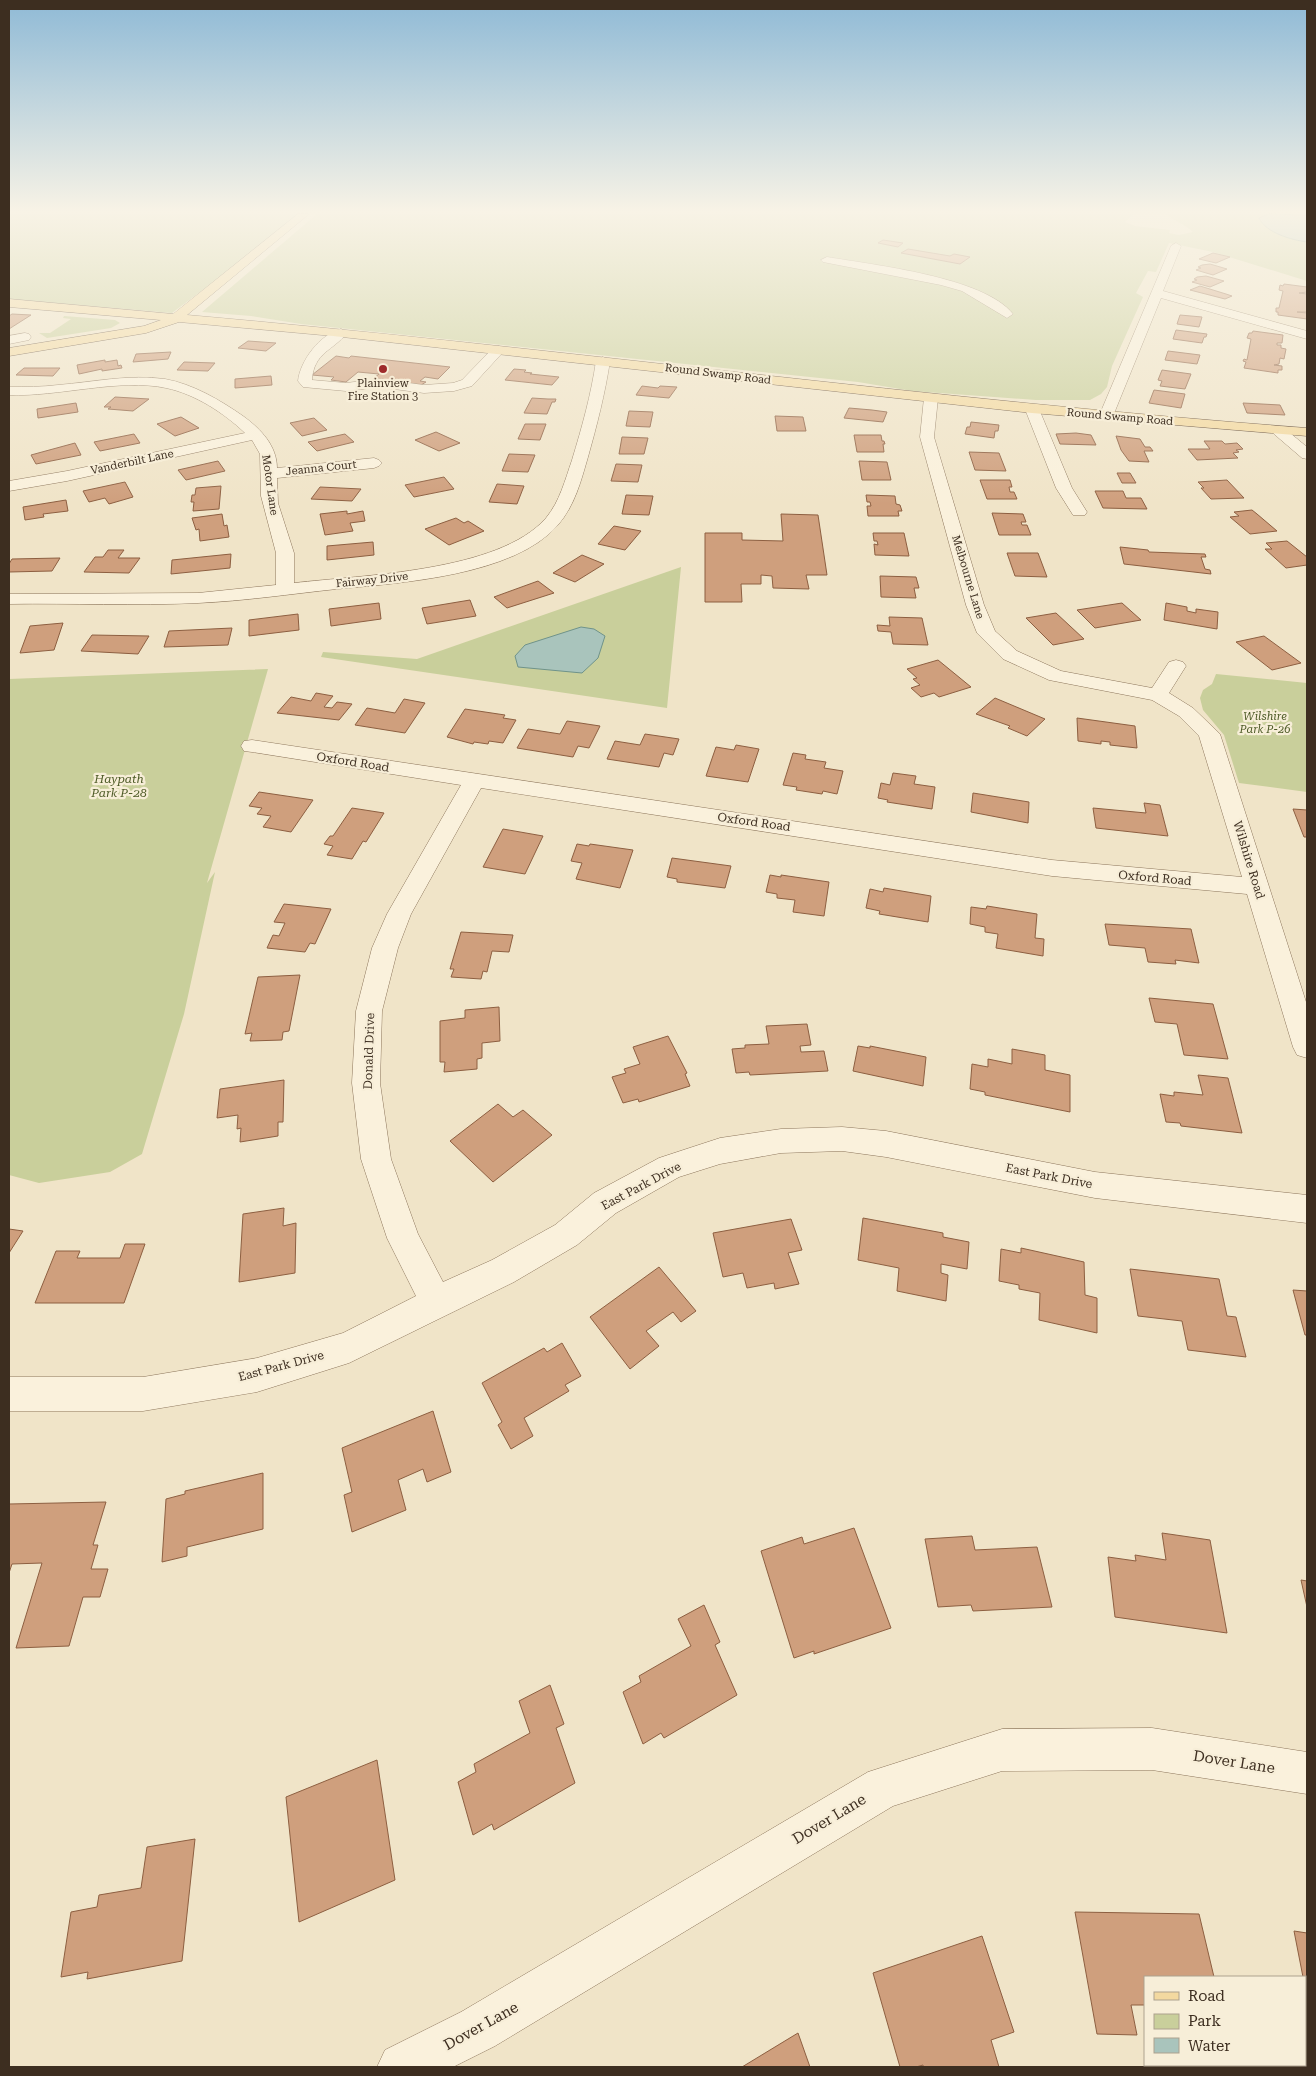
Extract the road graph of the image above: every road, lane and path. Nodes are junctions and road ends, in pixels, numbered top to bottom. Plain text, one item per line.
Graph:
1 (86, 311) edge
2 (185, 311) edge
3 (1002, 311) edge
4 (1150, 311) edge
5 (1221, 311) edge
6 (1006, 314) dead end
7 (176, 318) junction
8 (341, 333) junction
9 (1307, 335) edge
10 (25, 337) dead end
11 (9, 340) edge
12 (499, 350) junction
13 (9, 352) edge
14 (603, 361) junction
15 (9, 391) edge
16 (931, 398) junction
17 (1032, 409) junction
18 (1106, 416) junction
19 (1279, 431) junction
20 (1307, 432) edge
21 (255, 435) junction
22 (1307, 455) edge
23 (374, 463) dead end
24 (268, 474) junction
25 (9, 486) edge
26 (1079, 512) dead end
27 (285, 589) junction
28 (9, 599) edge
29 (1176, 666) dead end
30 (1158, 695) junction
31 (252, 746) dead end
32 (474, 781) junction
33 (1257, 887) junction
34 (1307, 1047) edge
35 (1307, 1209) edge
36 (436, 1302) junction
37 (9, 1394) edge
38 (1307, 1773) edge
39 (402, 2067) edge

1 - 7 main road, Round Swamp Road
2 - 7 main road
3 - 6 street
4 - 18 street
5 - 9 street
7 - 8 main road, Round Swamp Road
7 - 13 main road
8 - 12 main road, Round Swamp Road
8 - 12 street
10 - 11 street
12 - 14 main road, Round Swamp Road
14 - 16 main road, Round Swamp Road
14 - 27 street, Fairway Drive
15 - 21 street, Motor Lane
16 - 17 main road, Round Swamp Road
16 - 30 street, Melbourne Lane
17 - 18 main road, Round Swamp Road
17 - 26 street
18 - 19 main road, Round Swamp Road
19 - 20 main road, Round Swamp Road
19 - 22 street
21 - 24 street, Motor Lane
21 - 25 street, Vanderbilt Lane
23 - 24 street, Jeanna Court
24 - 27 street, Motor Lane
27 - 28 street, Fairway Drive
29 - 30 street
30 - 33 street, Wilshire Road
31 - 32 street, Oxford Road
32 - 33 street, Oxford Road
32 - 36 street, Donald Drive
33 - 34 street, Wilshire Road
35 - 36 street, East Park Drive
36 - 37 street, East Park Drive
38 - 39 street, Dover Lane

